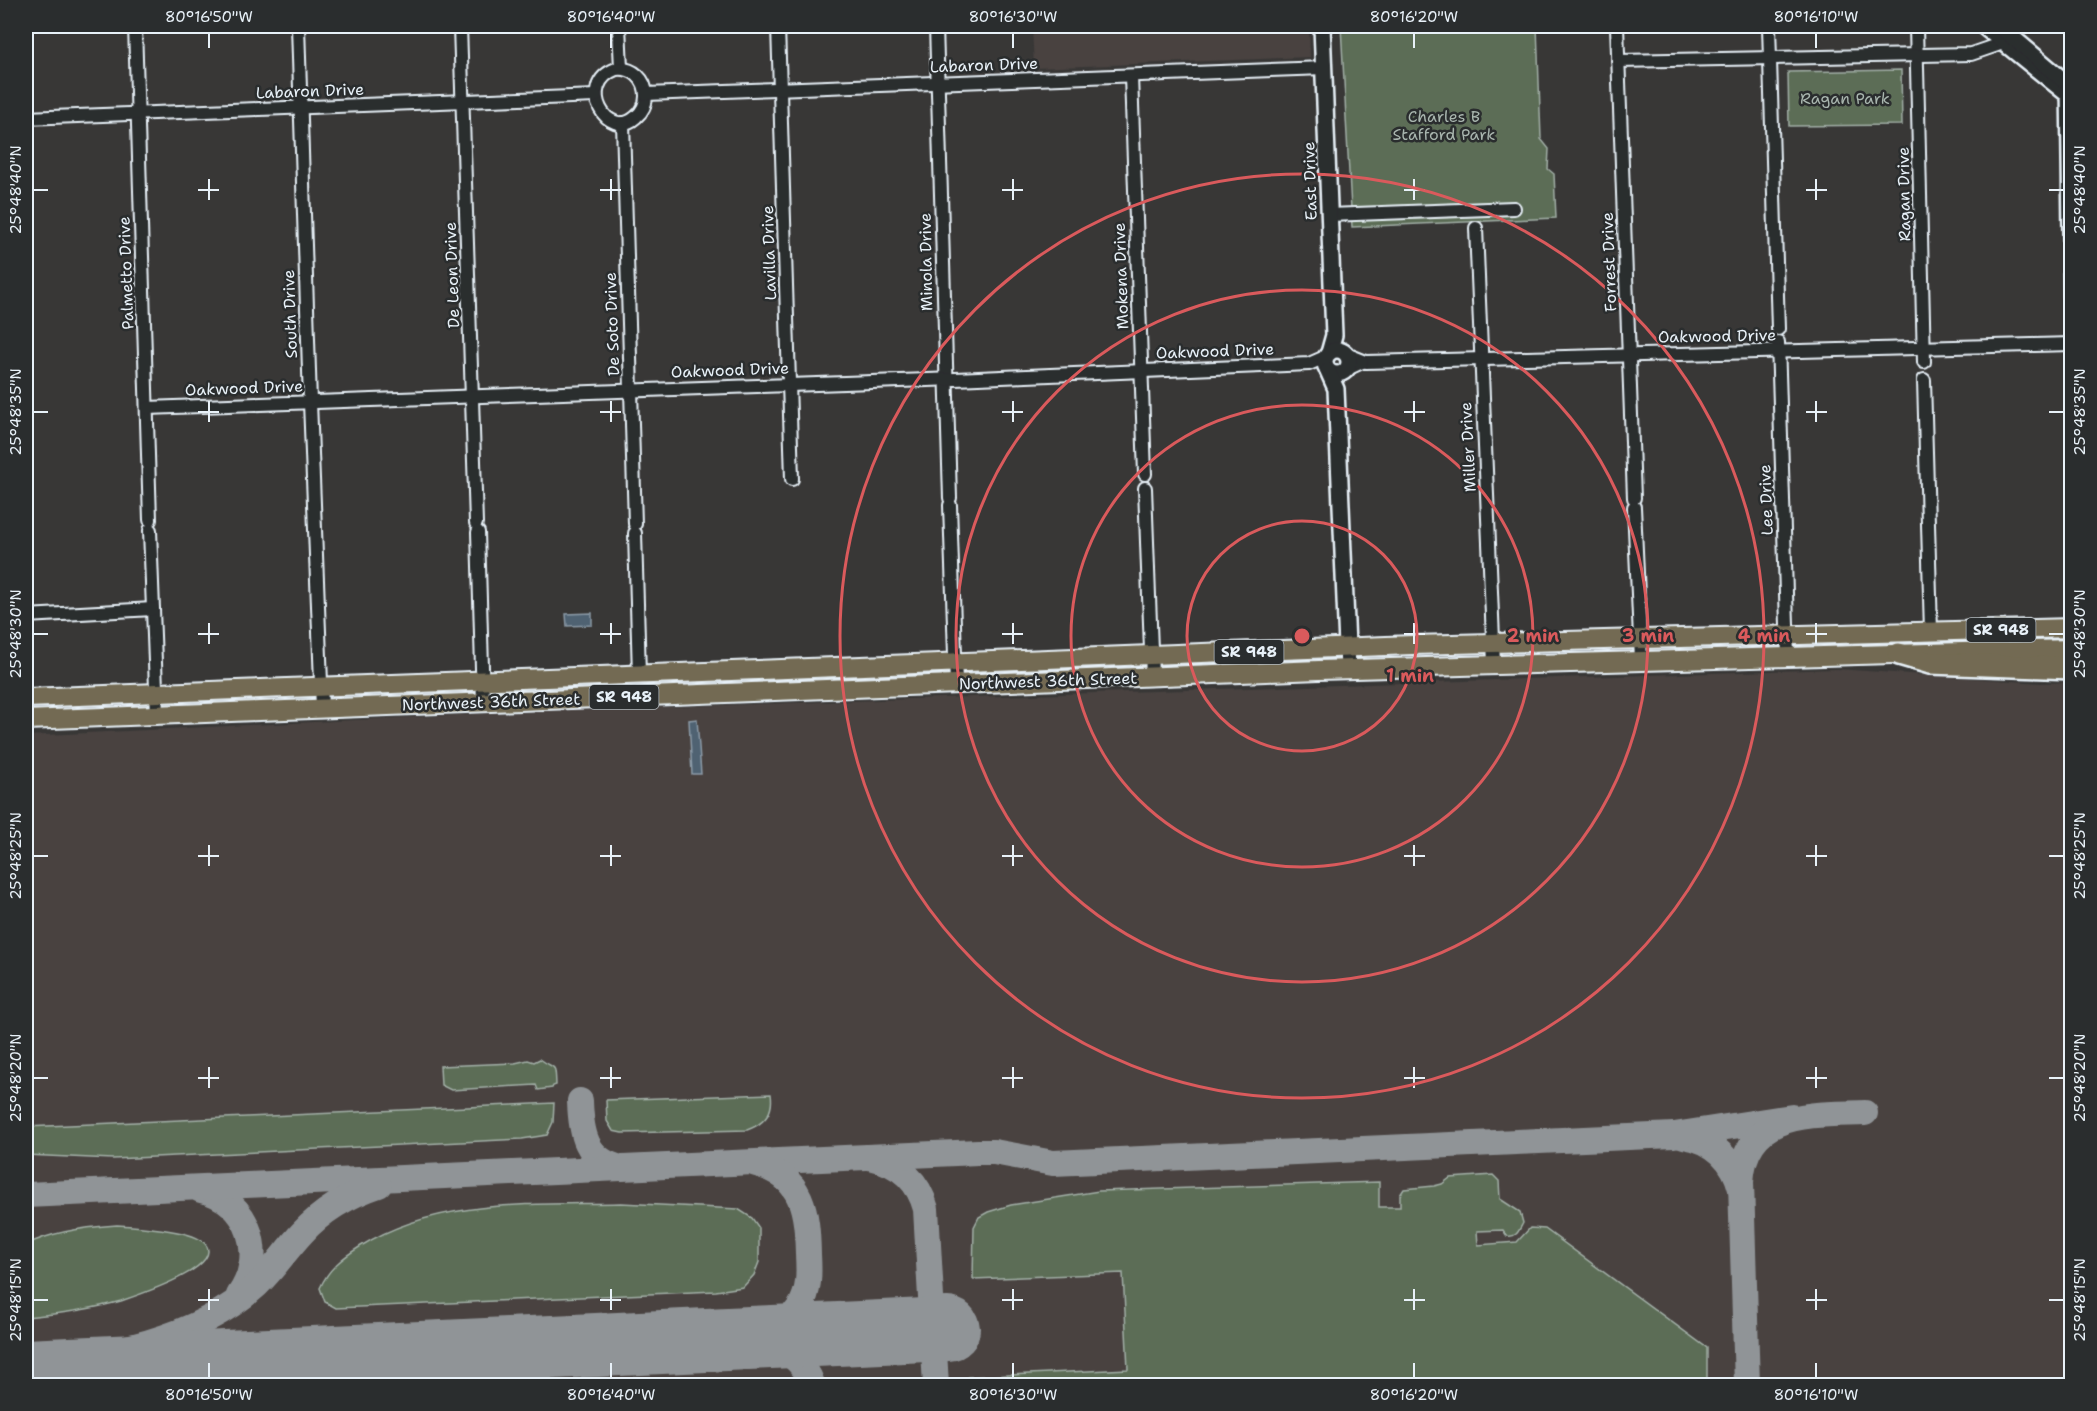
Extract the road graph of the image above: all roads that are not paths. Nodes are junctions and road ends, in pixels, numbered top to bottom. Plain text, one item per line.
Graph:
1 (135, 26) edge
2 (298, 26) edge
3 (460, 26) edge
4 (619, 26) edge
5 (778, 26) edge
6 (936, 26) edge
7 (1322, 26) edge
8 (1617, 26) edge
9 (1769, 26) edge
10 (1916, 26) edge
11 (1983, 26) edge
12 (1999, 26) edge
13 (2003, 43) junction
14 (1917, 55) junction
15 (1770, 59) junction
16 (1618, 61) junction
17 (621, 68) junction
18 (1324, 68) junction
19 (1131, 76) junction
20 (938, 83) junction
21 (780, 88) junction
22 (2070, 92) edge
23 (646, 94) junction
24 (596, 96) junction
25 (462, 102) junction
26 (301, 107) junction
27 (137, 115) junction
28 (26, 118) edge
29 (623, 123) junction
30 (1514, 208) dead end
31 (1329, 215) junction
32 (1476, 228) dead end
33 (2072, 307) edge
34 (1778, 329) dead end
35 (2072, 344) edge
36 (1778, 347) junction
37 (1924, 349) junction
38 (1628, 354) junction
39 (1480, 358) junction
40 (1333, 362) junction
41 (1924, 362) dead end
42 (1141, 371) junction
43 (945, 380) junction
44 (1924, 380) dead end
45 (790, 384) junction
46 (631, 391) junction
47 (473, 396) junction
48 (309, 402) junction
49 (147, 408) junction
50 (1145, 474) dead end
51 (792, 478) dead end
52 (1145, 488) dead end
53 (153, 609) junction
54 (26, 616) edge
55 (2072, 628) edge
56 (1931, 632) junction
57 (1787, 636) junction
58 (1640, 640) junction
59 (1493, 643) junction
60 (1347, 648) junction
61 (2072, 649) edge
62 (1895, 654) junction
63 (1151, 656) junction
64 (1788, 656) junction
65 (1641, 660) junction
66 (955, 664) junction
67 (1494, 664) junction
68 (2072, 668) edge
69 (1348, 669) junction
70 (765, 670) junction
71 (639, 675) junction
72 (1152, 677) junction
73 (483, 682) junction
74 (956, 685) junction
75 (321, 688) junction
76 (765, 692) junction
77 (156, 694) junction
78 (26, 698) edge
79 (584, 699) junction
80 (483, 702) junction
81 (322, 708) junction
82 (157, 715) junction
83 (26, 720) edge

1 - 27 street, Palmetto Drive
2 - 26 street, South Drive
3 - 25 street, De Leon Drive
4 - 17 street
5 - 21 street, Lavilla Drive
6 - 20 street, Minola Drive
7 - 18 street, East Drive
8 - 16 street, Forrest Drive
9 - 15 street
10 - 14 street, Ragan Drive
11 - 13 street
12 - 22 street
13 - 14 street
13 - 22 street
14 - 15 street
14 - 37 street, Ragan Drive
15 - 16 street
15 - 34 street
16 - 38 street, Forrest Drive
17 - 23 street
17 - 24 street
18 - 19 street, Labaron Drive
18 - 31 street, East Drive
19 - 20 street, Labaron Drive
19 - 42 street, Mokena Drive
20 - 21 street, Labaron Drive
20 - 43 street, Minola Drive
21 - 23 street, Labaron Drive
21 - 45 street, Lavilla Drive
22 - 33 street
23 - 29 street
24 - 25 street, Labaron Drive
24 - 29 street
25 - 26 street, Labaron Drive
25 - 47 street, De Leon Drive
26 - 27 street, Labaron Drive
26 - 48 street, South Drive
27 - 28 street, Labaron Drive
27 - 49 street, Palmetto Drive
29 - 46 street, De Soto Drive
30 - 31 street
31 - 40 street, East Drive
32 - 39 street, Miller Drive
35 - 37 street, Oakwood Drive
36 - 37 street, Oakwood Drive
36 - 38 street, Oakwood Drive
36 - 57 street, Lee Drive
37 - 41 street, Ragan Drive
38 - 39 street, Oakwood Drive
38 - 58 street, Forrest Drive
39 - 40 street, Oakwood Drive
39 - 59 street, Miller Drive
40 - 42 street, Oakwood Drive
40 - 60 street, East Drive
42 - 43 street, Oakwood Drive
42 - 50 street, Mokena Drive
43 - 45 street, Oakwood Drive
43 - 66 street, Minola Drive
44 - 56 street
45 - 46 street, Oakwood Drive
45 - 51 street, Lavilla Drive
46 - 47 street, Oakwood Drive
46 - 71 street, De Soto Drive
47 - 48 street, Oakwood Drive
47 - 73 street, De Leon Drive
48 - 49 street, Oakwood Drive
48 - 75 street, South Drive
49 - 53 street, Palmetto Drive
52 - 63 street
53 - 54 street
53 - 77 street, Palmetto Drive
55 - 56 main road, Northwest 36th Street / SR 948
56 - 57 main road, Northwest 36th Street / SR 948
56 - 62 main road
57 - 58 main road, Northwest 36th Street / SR 948
57 - 64 street, Lee Drive
58 - 59 main road, Northwest 36th Street / SR 948
58 - 65 street, Forrest Drive
59 - 60 main road, Northwest 36th Street / SR 948
59 - 67 street, Miller Drive
60 - 63 main road, Northwest 36th Street / SR 948
60 - 69 street, East Drive
61 - 62 main road, Northwest 36th Street / SR 948
62 - 64 main road, Northwest 36th Street / SR 948
62 - 68 highway
63 - 66 main road, Northwest 36th Street / SR 948
63 - 72 street
64 - 65 main road, Northwest 36th Street / SR 948
65 - 67 main road, Northwest 36th Street / SR 948
66 - 70 main road, Northwest 36th Street / SR 948
66 - 74 street, Minola Drive
67 - 69 main road, Northwest 36th Street / SR 948
69 - 72 main road, Northwest 36th Street / SR 948
70 - 71 main road, Northwest 36th Street / SR 948
70 - 76 main road
71 - 73 main road, Northwest 36th Street / SR 948
71 - 79 main road
72 - 74 main road, Northwest 36th Street / SR 948
73 - 75 main road, Northwest 36th Street / SR 948
73 - 80 street, De Leon Drive
74 - 76 main road, Northwest 36th Street / SR 948
75 - 77 main road, Northwest 36th Street / SR 948
75 - 81 street, South Drive
76 - 79 main road, Northwest 36th Street / SR 948
77 - 78 main road, Northwest 36th Street / SR 948
77 - 82 street, Palmetto Drive
79 - 80 main road, Northwest 36th Street / SR 948
80 - 81 main road, Northwest 36th Street / SR 948
81 - 82 main road, Northwest 36th Street / SR 948
82 - 83 main road, Northwest 36th Street / SR 948

